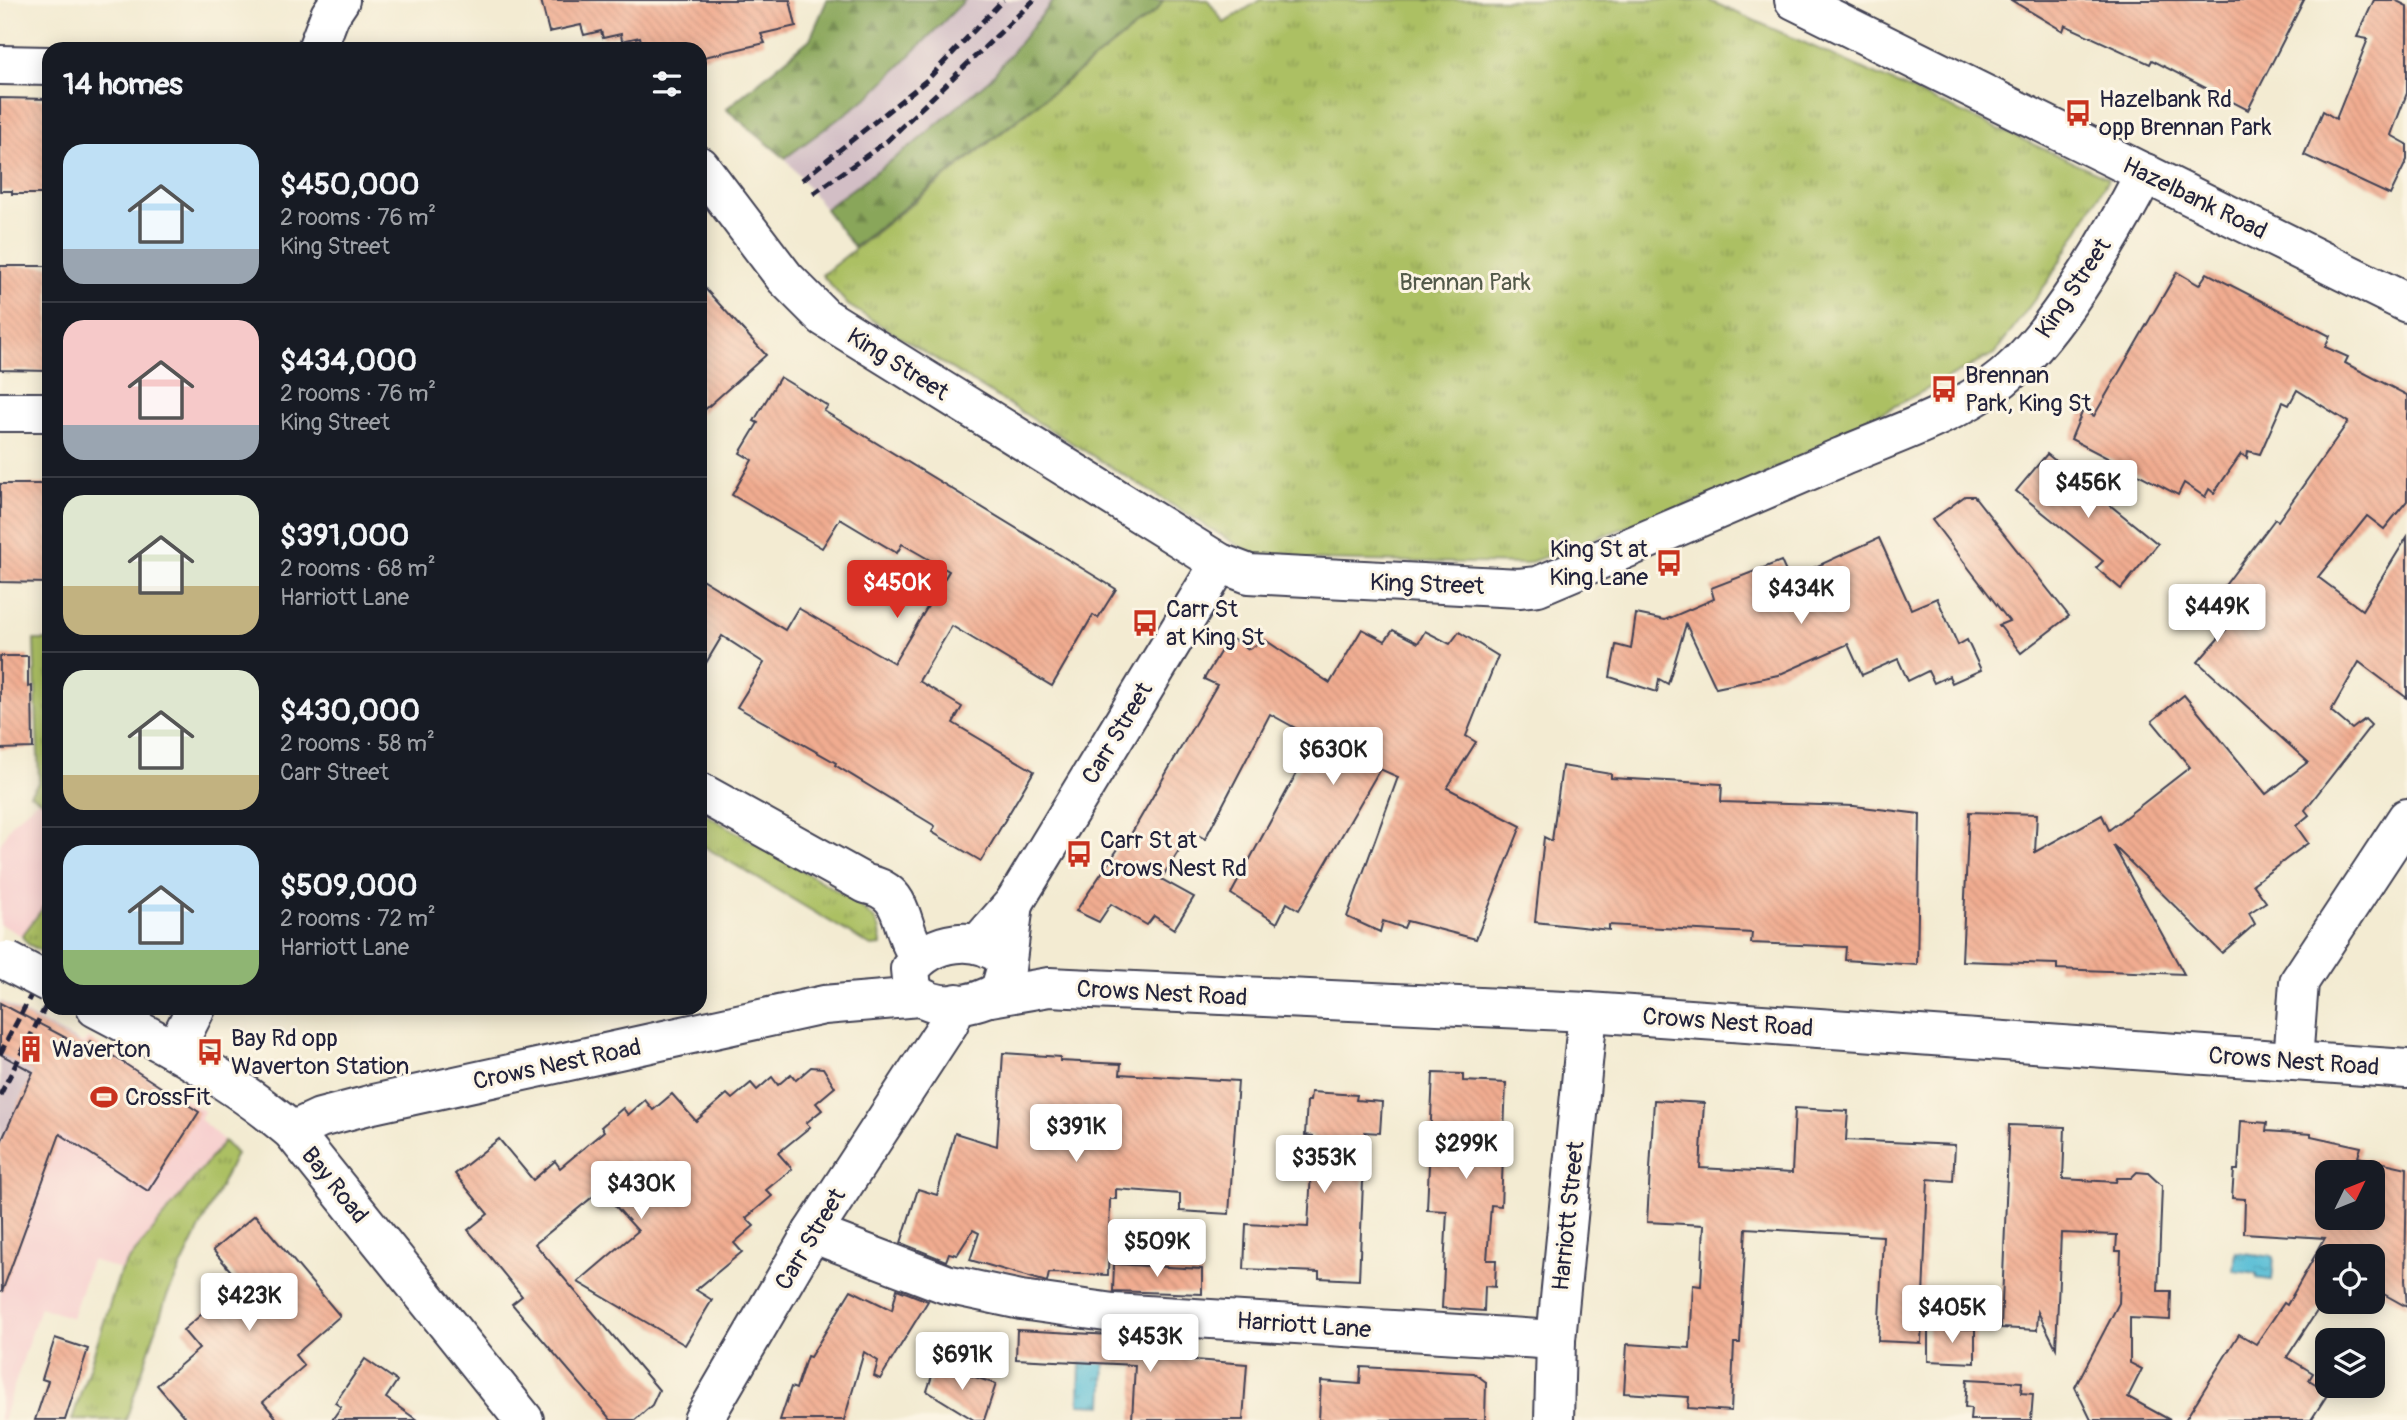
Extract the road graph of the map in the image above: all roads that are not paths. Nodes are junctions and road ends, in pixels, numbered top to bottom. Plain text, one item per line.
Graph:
1 (340, 0) edge
2 (1794, 0) edge
3 (320, 42) edge
4 (0, 65) edge
5 (42, 66) edge
6 (2145, 173) junction
7 (707, 175) edge
8 (2407, 303) edge
9 (0, 412) edge
10 (42, 412) edge
11 (1220, 563) junction
12 (707, 796) edge
13 (2407, 818) edge
14 (4, 960) edge
15 (952, 977) junction
16 (42, 979) edge
17 (1588, 1012) junction
18 (109, 1015) edge
19 (192, 1015) edge
20 (175, 1049) junction
21 (2293, 1061) junction
22 (2407, 1069) edge
23 (292, 1131) junction
24 (812, 1233) junction
25 (1556, 1340) junction
26 (524, 1420) edge
27 (703, 1420) edge
28 (1554, 1420) edge

1 - 3 street
2 - 6 street, Hazelbank Road
4 - 5 street
6 - 8 street, Hazelbank Road
6 - 11 street, King Street
7 - 11 street, King Street
9 - 10 street
11 - 15 street, Carr Street
12 - 15 street
13 - 21 street
14 - 16 street, bridge
15 - 17 street, Crows Nest Road
15 - 23 street, Crows Nest Road
15 - 24 street, Carr Street
17 - 21 street, Crows Nest Road
17 - 25 street, Harriott Street
18 - 20 street, Bay Road
19 - 20 street
20 - 23 street, Bay Road
21 - 22 street, Crows Nest Road
23 - 26 street, Bay Road
24 - 25 street, Harriott Lane
24 - 27 street, Carr Street
25 - 28 street, Harriott Street

